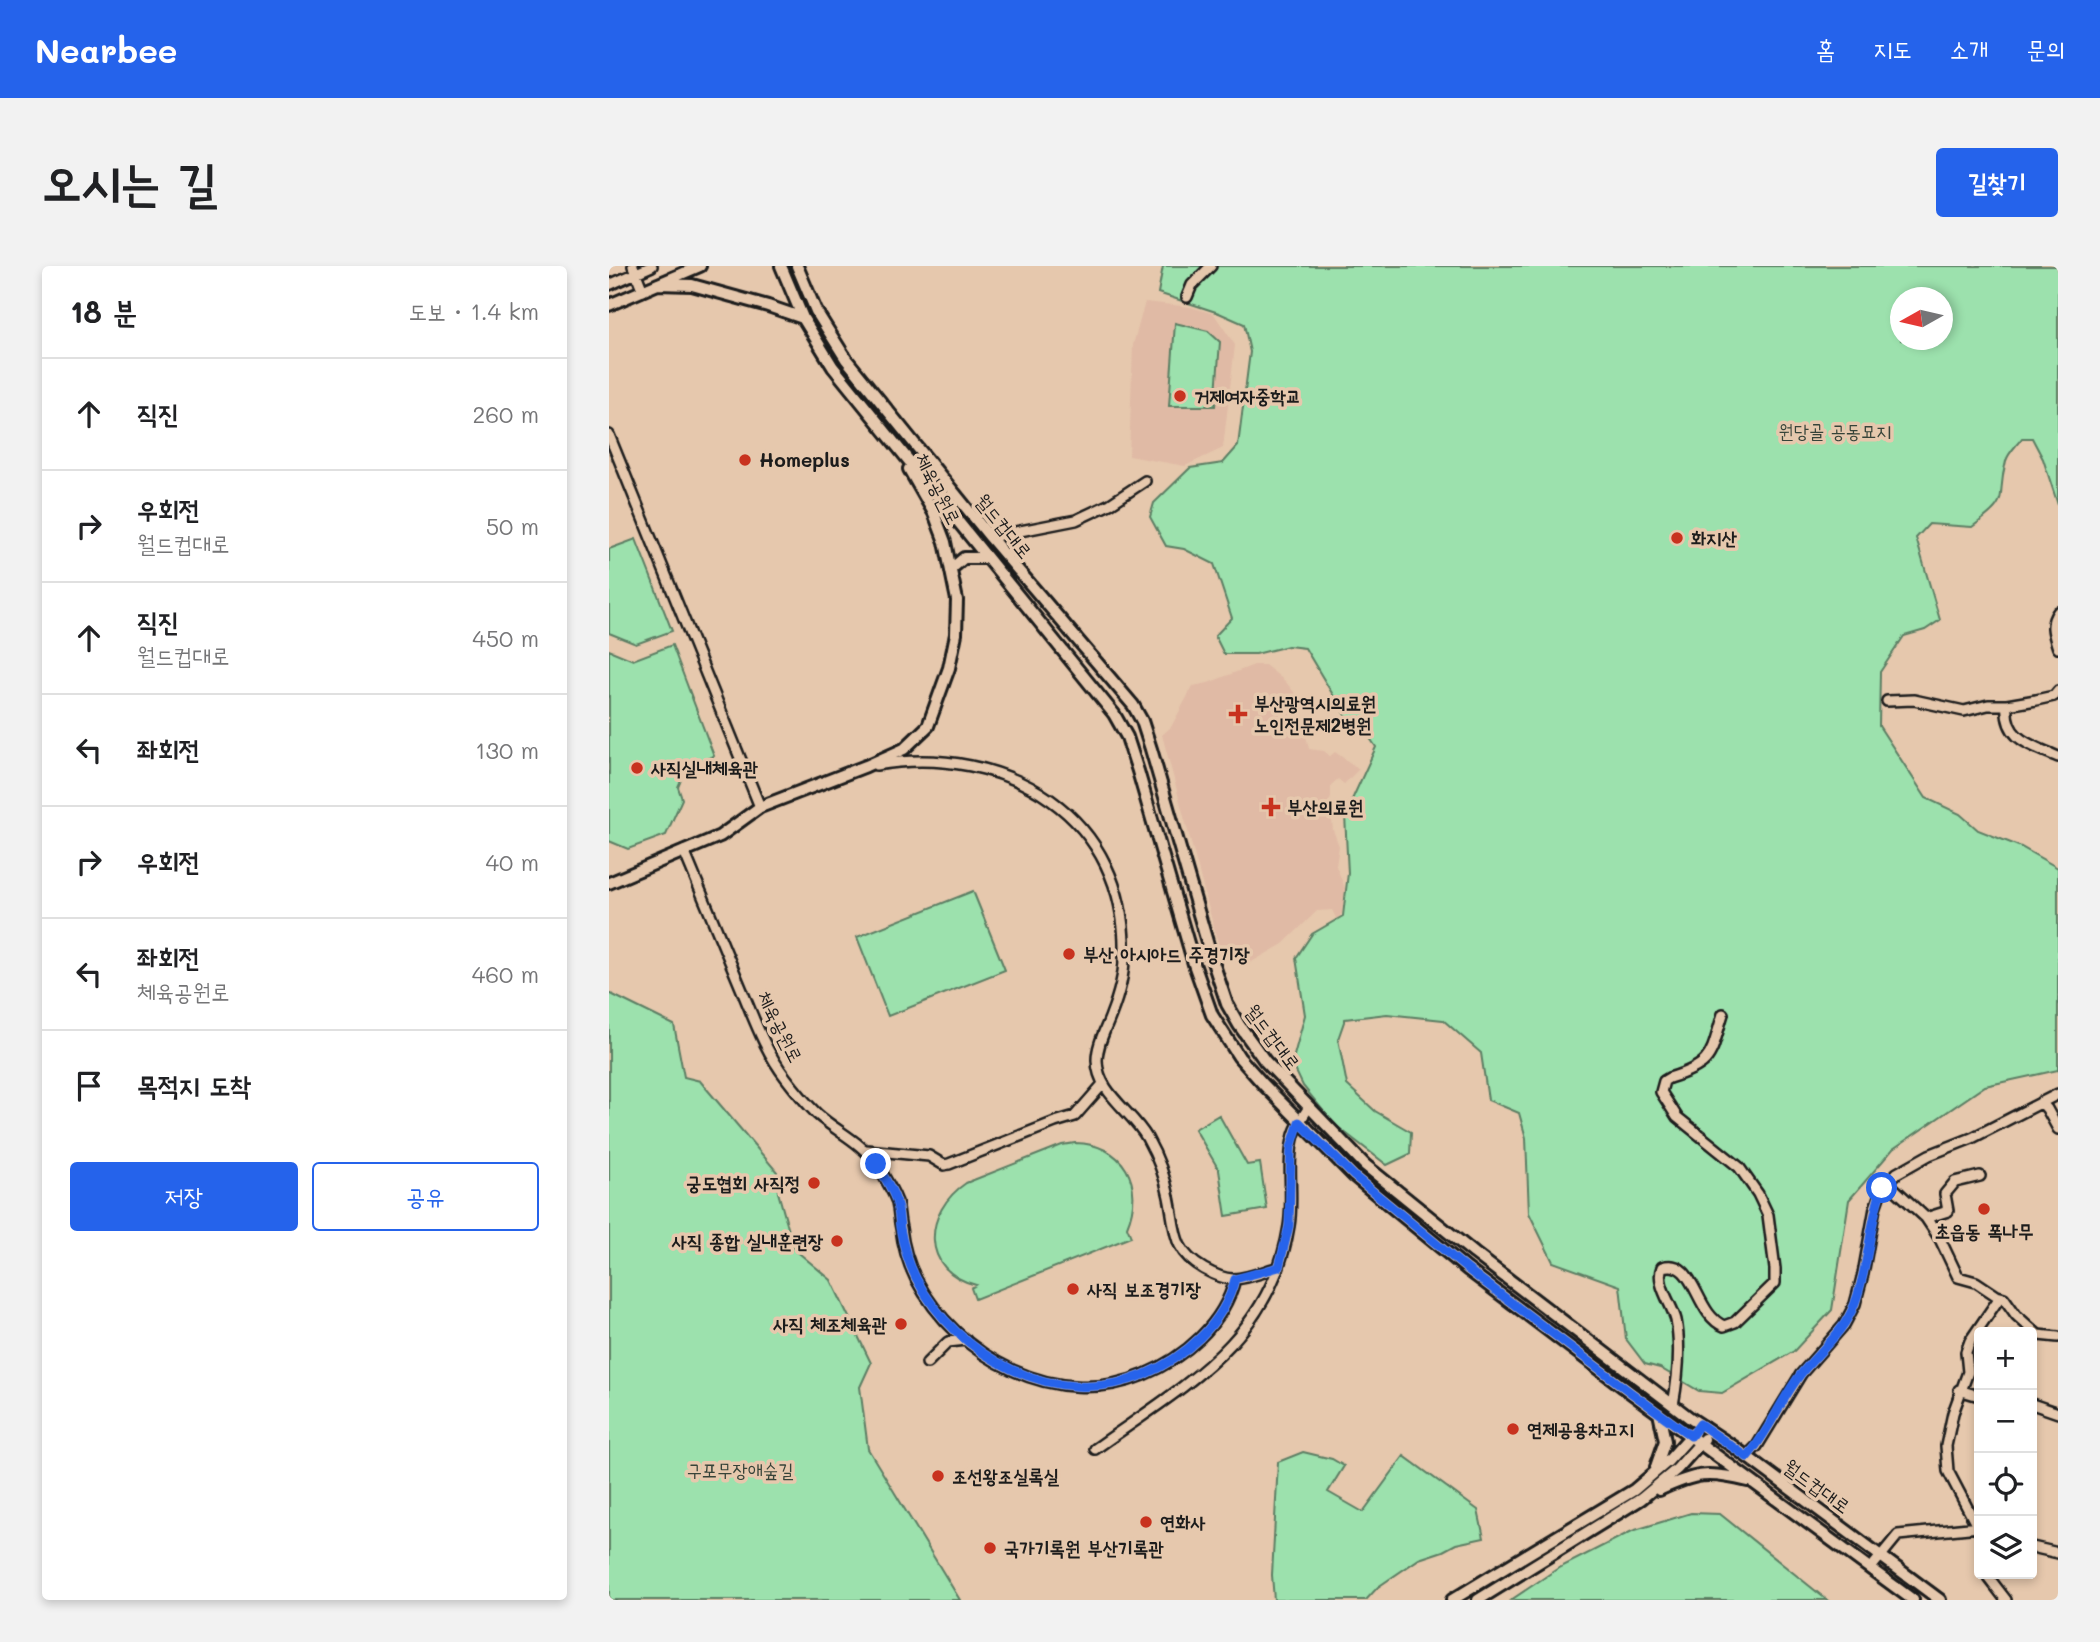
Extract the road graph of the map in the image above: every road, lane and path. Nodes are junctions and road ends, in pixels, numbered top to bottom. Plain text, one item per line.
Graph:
1 (652, 266) edge
2 (680, 266) edge
3 (700, 266) edge
4 (781, 266) edge
5 (797, 266) edge
6 (1211, 266) edge
7 (634, 270) edge
8 (657, 284) junction
9 (609, 285) edge
10 (643, 290) junction
11 (1187, 297) dead end
12 (609, 304) edge
13 (803, 318) junction
14 (609, 435) edge
15 (898, 448) junction
16 (1145, 481) dead end
17 (990, 537) junction
18 (986, 558) junction
19 (951, 569) junction
20 (2058, 612) edge
21 (2058, 648) edge
22 (2057, 693) edge
23 (1887, 701) dead end
24 (2007, 705) junction
25 (2058, 757) edge
26 (866, 766) junction
27 (760, 807) junction
28 (684, 851) junction
29 (609, 883) edge
30 (1723, 1014) dead end
31 (1103, 1084) junction
32 (2058, 1094) edge
33 (2041, 1102) junction
34 (1308, 1107) junction
35 (1299, 1122) junction
36 (2058, 1129) edge
37 (866, 1150) junction
38 (1980, 1176) dead end
39 (1887, 1182) junction
40 (1926, 1218) junction
41 (1279, 1267) junction
42 (1235, 1279) junction
43 (2000, 1297) junction
44 (2058, 1337) edge
45 (966, 1340) junction
46 (927, 1363) dead end
47 (1959, 1390) junction
48 (1974, 1394) edge
49 (1673, 1405) junction
50 (2037, 1406) edge
51 (1659, 1413) junction
52 (2058, 1413) edge
53 (1705, 1428) junction
54 (1696, 1439) junction
55 (1095, 1449) dead end
56 (1747, 1457) junction
57 (1652, 1475) junction
58 (1756, 1483) junction
59 (1641, 1499) junction
60 (1974, 1519) edge
61 (1974, 1528) edge
62 (2037, 1548) edge
63 (2058, 1553) edge
64 (1882, 1555) junction
65 (1871, 1568) junction
66 (1990, 1579) edge
67 (1452, 1600) edge
68 (1478, 1600) edge
69 (1913, 1600) edge
70 (1940, 1600) edge
71 (2006, 1600) edge

1 - 7 street
2 - 8 main road
3 - 8 main road
4 - 13 main road, 월드컵대로
5 - 17 main road, 월드컵대로
6 - 11 street
7 - 9 street
7 - 10 street
8 - 10 main road
8 - 13 main road
10 - 12 main road
13 - 15 main road, 월드컵대로
14 - 27 street
15 - 18 main road, 월드컵대로
15 - 19 main road, 체육공원로
16 - 17 street
17 - 34 main road, 월드컵대로
18 - 19 main road
18 - 35 main road, 월드컵대로
19 - 26 main road, 체육공원로
20 - 21 street
22 - 24 street
23 - 24 street
24 - 25 street
26 - 27 main road, 체육공원로
26 - 31 street
27 - 28 main road, 체육공원로
28 - 29 main road, 체육공원로
28 - 37 street, 체육공원로
30 - 49 street
31 - 37 street
31 - 42 street
32 - 33 street
33 - 36 street
33 - 39 street
34 - 35 street
34 - 49 main road, 월드컵대로
35 - 41 street
35 - 51 main road, 월드컵대로
37 - 45 street, 체육공원로
38 - 40 street
39 - 40 street
39 - 56 street
40 - 43 street
41 - 42 street
41 - 55 street
42 - 45 street, 체육공원로
43 - 44 street
43 - 47 street
45 - 46 street
47 - 48 street
47 - 60 street
49 - 53 main road, 월드컵대로
50 - 52 street
51 - 54 main road, 월드컵대로
51 - 57 main road
53 - 54 main road
53 - 56 main road, 월드컵대로
54 - 57 main road
54 - 58 main road, 월드컵대로
54 - 59 main road
56 - 64 main road, 월드컵대로
57 - 67 main road
58 - 59 main road
58 - 65 main road, 월드컵대로
59 - 68 main road
61 - 64 street
62 - 63 street
64 - 65 street
64 - 70 main road, 월드컵대로
65 - 69 main road, 월드컵대로
66 - 71 street

